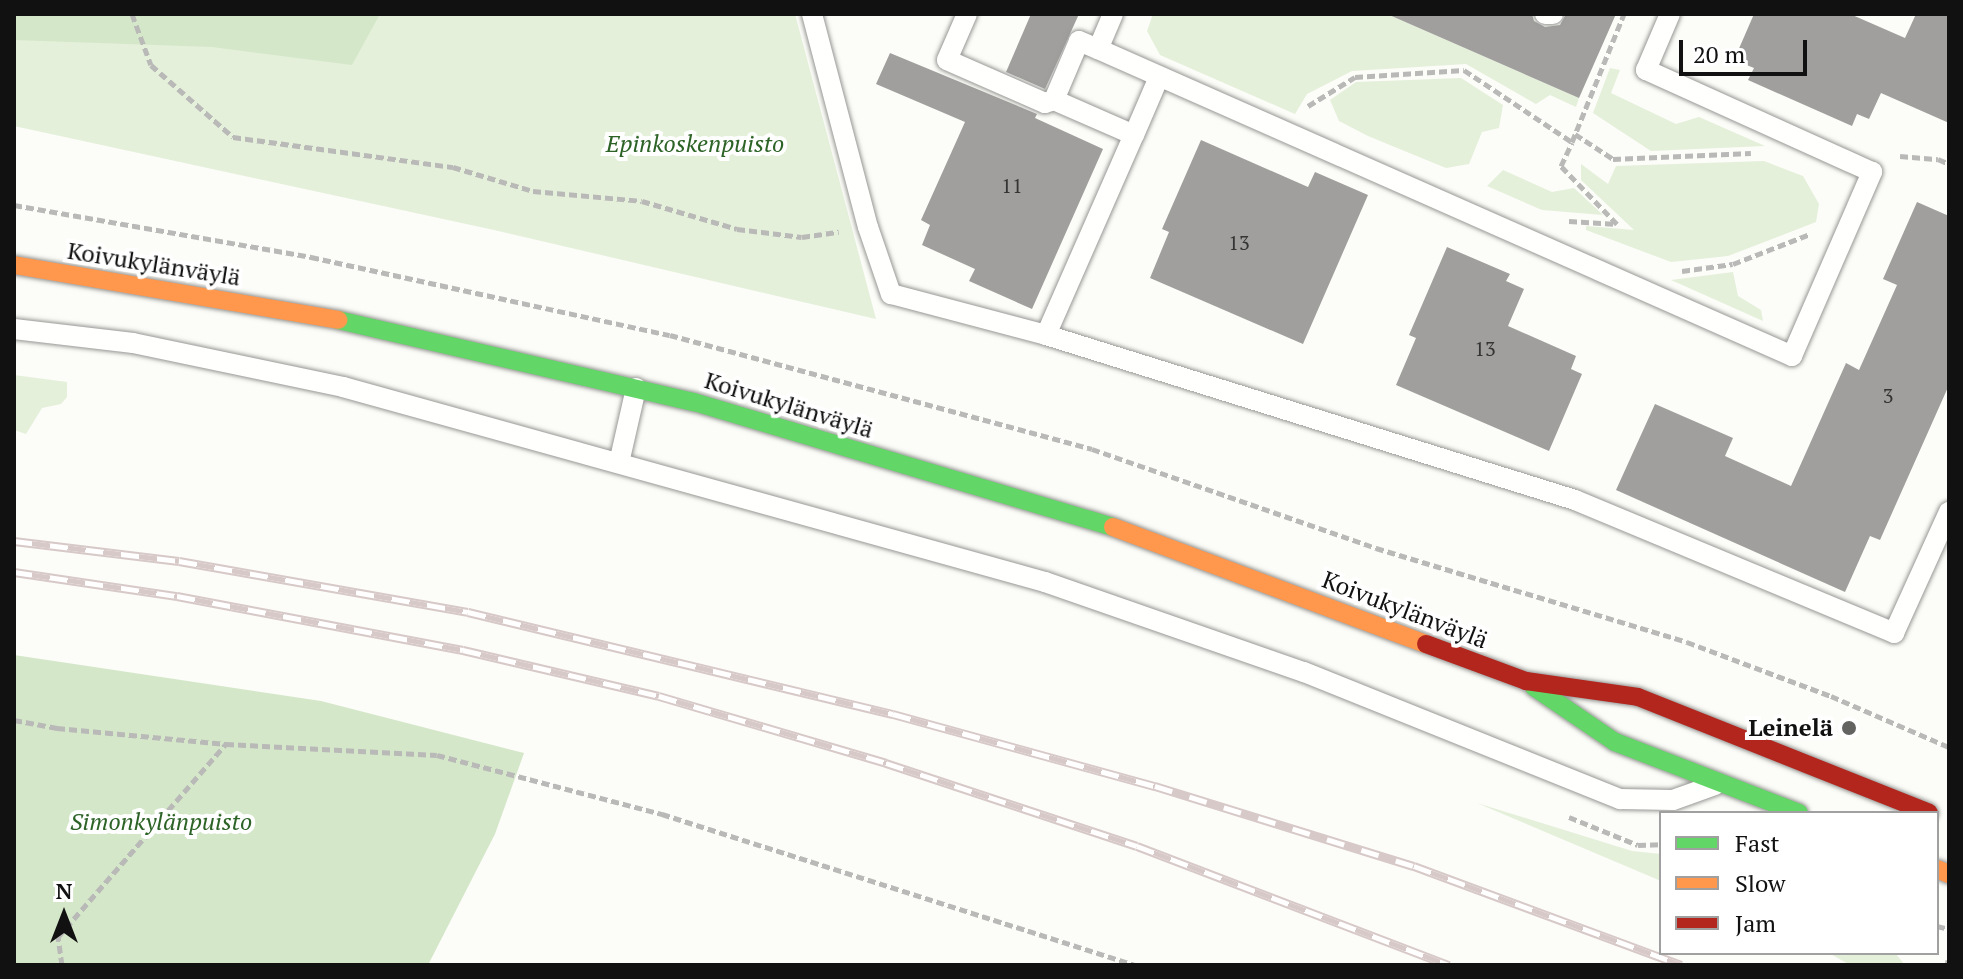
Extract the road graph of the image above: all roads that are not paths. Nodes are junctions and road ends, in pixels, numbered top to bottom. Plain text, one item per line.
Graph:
1 (812, 14) edge
2 (967, 14) edge
3 (1113, 14) edge
4 (1545, 14) edge
5 (1553, 14) edge
6 (1670, 14) edge
7 (1098, 49) junction
8 (1159, 77) junction
9 (1054, 100) junction
10 (1134, 135) junction
11 (14, 265) edge
12 (14, 329) edge
13 (1046, 335) junction
14 (636, 388) junction
15 (619, 463) junction
16 (1949, 512) edge
17 (1526, 681) junction
18 (1722, 782) junction
19 (1794, 811) edge
20 (1924, 811) edge

1 - 13 lane
2 - 9 lane
3 - 7 lane
4 - 5 lane
6 - 8 lane
7 - 8 lane
7 - 9 lane
8 - 10 lane
9 - 10 lane
10 - 13 lane
11 - 14 main road, Koivukylänväylä
12 - 15 lane
13 - 16 lane
14 - 15 lane
14 - 17 main road, Koivukylänväylä
15 - 18 lane
17 - 18 main road, Koivukylänväylä
17 - 20 main road, Koivukylänväylä
18 - 19 main road, Koivukylänväylä

